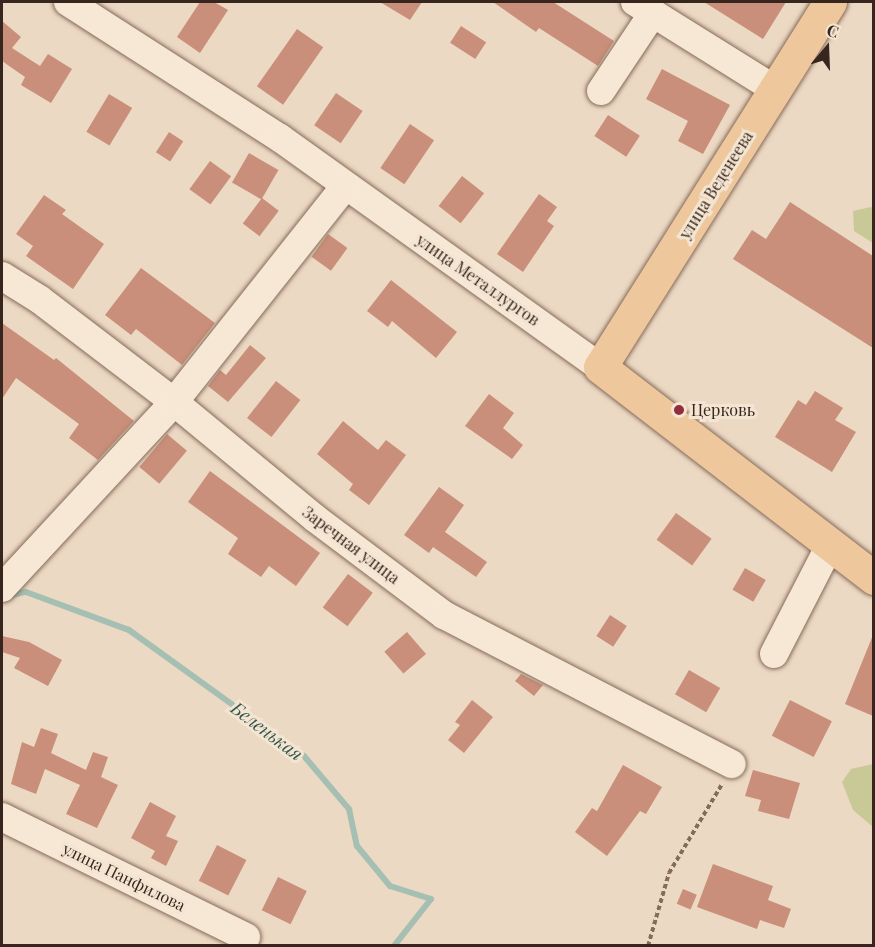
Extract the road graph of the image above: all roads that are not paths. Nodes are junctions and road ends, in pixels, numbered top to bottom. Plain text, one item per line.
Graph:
1 (68, 2) edge
2 (830, 2) edge
3 (657, 9) edge
4 (776, 90) junction
5 (602, 91) dead end
6 (345, 186) junction
7 (2, 276) edge
8 (600, 367) junction
9 (174, 402) junction
10 (831, 543) junction
11 (873, 578) edge
12 (2, 588) edge
13 (774, 654) dead end
14 (732, 764) road end
15 (2, 817) edge
16 (260, 942) edge

1 - 6 street, улица Металлургов
2 - 4 main road, улица Веденеева
3 - 4 street
3 - 5 street
4 - 8 main road, улица Веденеева
6 - 8 street, улица Металлургов
6 - 9 street
7 - 9 street, Заречная улица
8 - 10 main road, улица Металлургов
9 - 12 street
9 - 14 street, Заречная улица
10 - 11 main road, улица Металлургов
10 - 13 street
15 - 16 street, улица Панфилова

